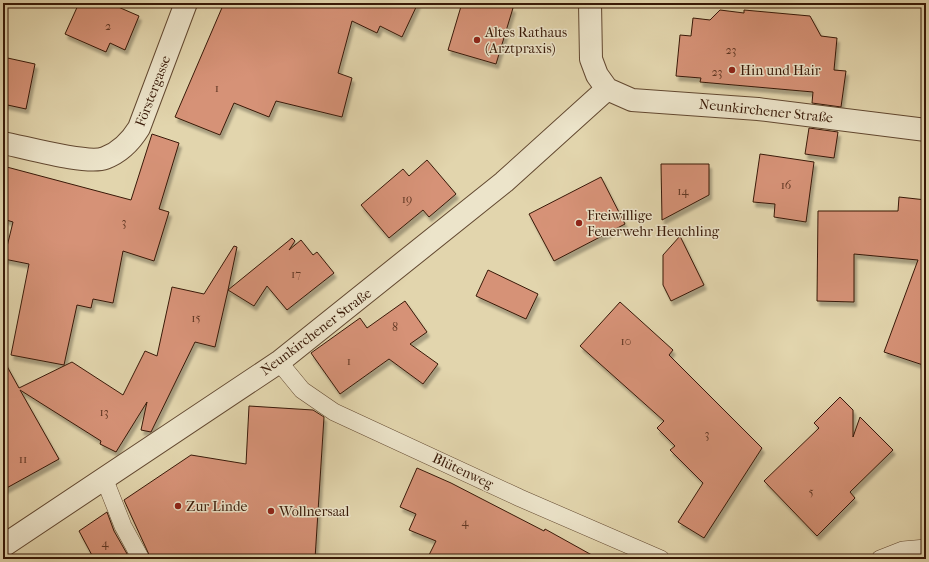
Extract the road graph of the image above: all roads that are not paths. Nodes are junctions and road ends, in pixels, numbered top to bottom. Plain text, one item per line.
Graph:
1 (186, 3) edge
2 (590, 3) edge
3 (607, 89) junction
4 (926, 130) edge
5 (3, 143) edge
6 (279, 362) junction
7 (104, 478) junction
8 (3, 546) edge
9 (926, 548) edge
10 (141, 559) edge
11 (662, 559) edge
12 (880, 559) edge

1 - 5 street, Förstergasse
2 - 3 street
3 - 4 street, Neunkirchener Straße
3 - 6 street, Neunkirchener Straße
6 - 7 street, Neunkirchener Straße
6 - 11 lane, Blütenweg
7 - 8 street, Neunkirchener Straße
7 - 10 lane
9 - 12 lane

